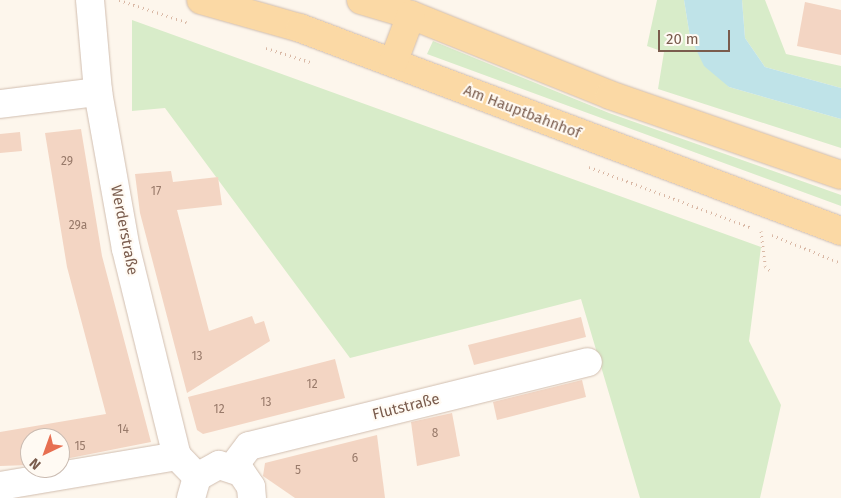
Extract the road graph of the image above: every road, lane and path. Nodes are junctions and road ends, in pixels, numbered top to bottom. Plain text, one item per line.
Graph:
1 (90, 0) edge
2 (119, 0) edge
3 (361, 0) edge
4 (197, 12) edge
5 (411, 15) junction
6 (257, 45) dead end
7 (312, 63) dead end
8 (393, 64) junction
9 (98, 92) junction
10 (0, 104) edge
11 (579, 162) dead end
12 (841, 175) edge
13 (761, 231) junction
14 (841, 231) edge
15 (841, 263) edge
16 (771, 271) dead end
17 (588, 362) dead end
18 (177, 456) junction
19 (233, 467) junction
20 (0, 486) edge
21 (194, 488) edge
22 (252, 498) edge

1 - 9 street, Werderstraße
2 - 4 path
3 - 5 main road
4 - 8 main road, Am Hauptbahnhof
5 - 8 main road
5 - 12 main road
6 - 7 path
8 - 14 main road, Am Hauptbahnhof
9 - 10 street
9 - 18 street, Werderstraße
11 - 13 path
13 - 15 path
13 - 16 path
17 - 19 street, Flutstraße
18 - 20 street
18 - 21 street
19 - 21 street
19 - 22 street

